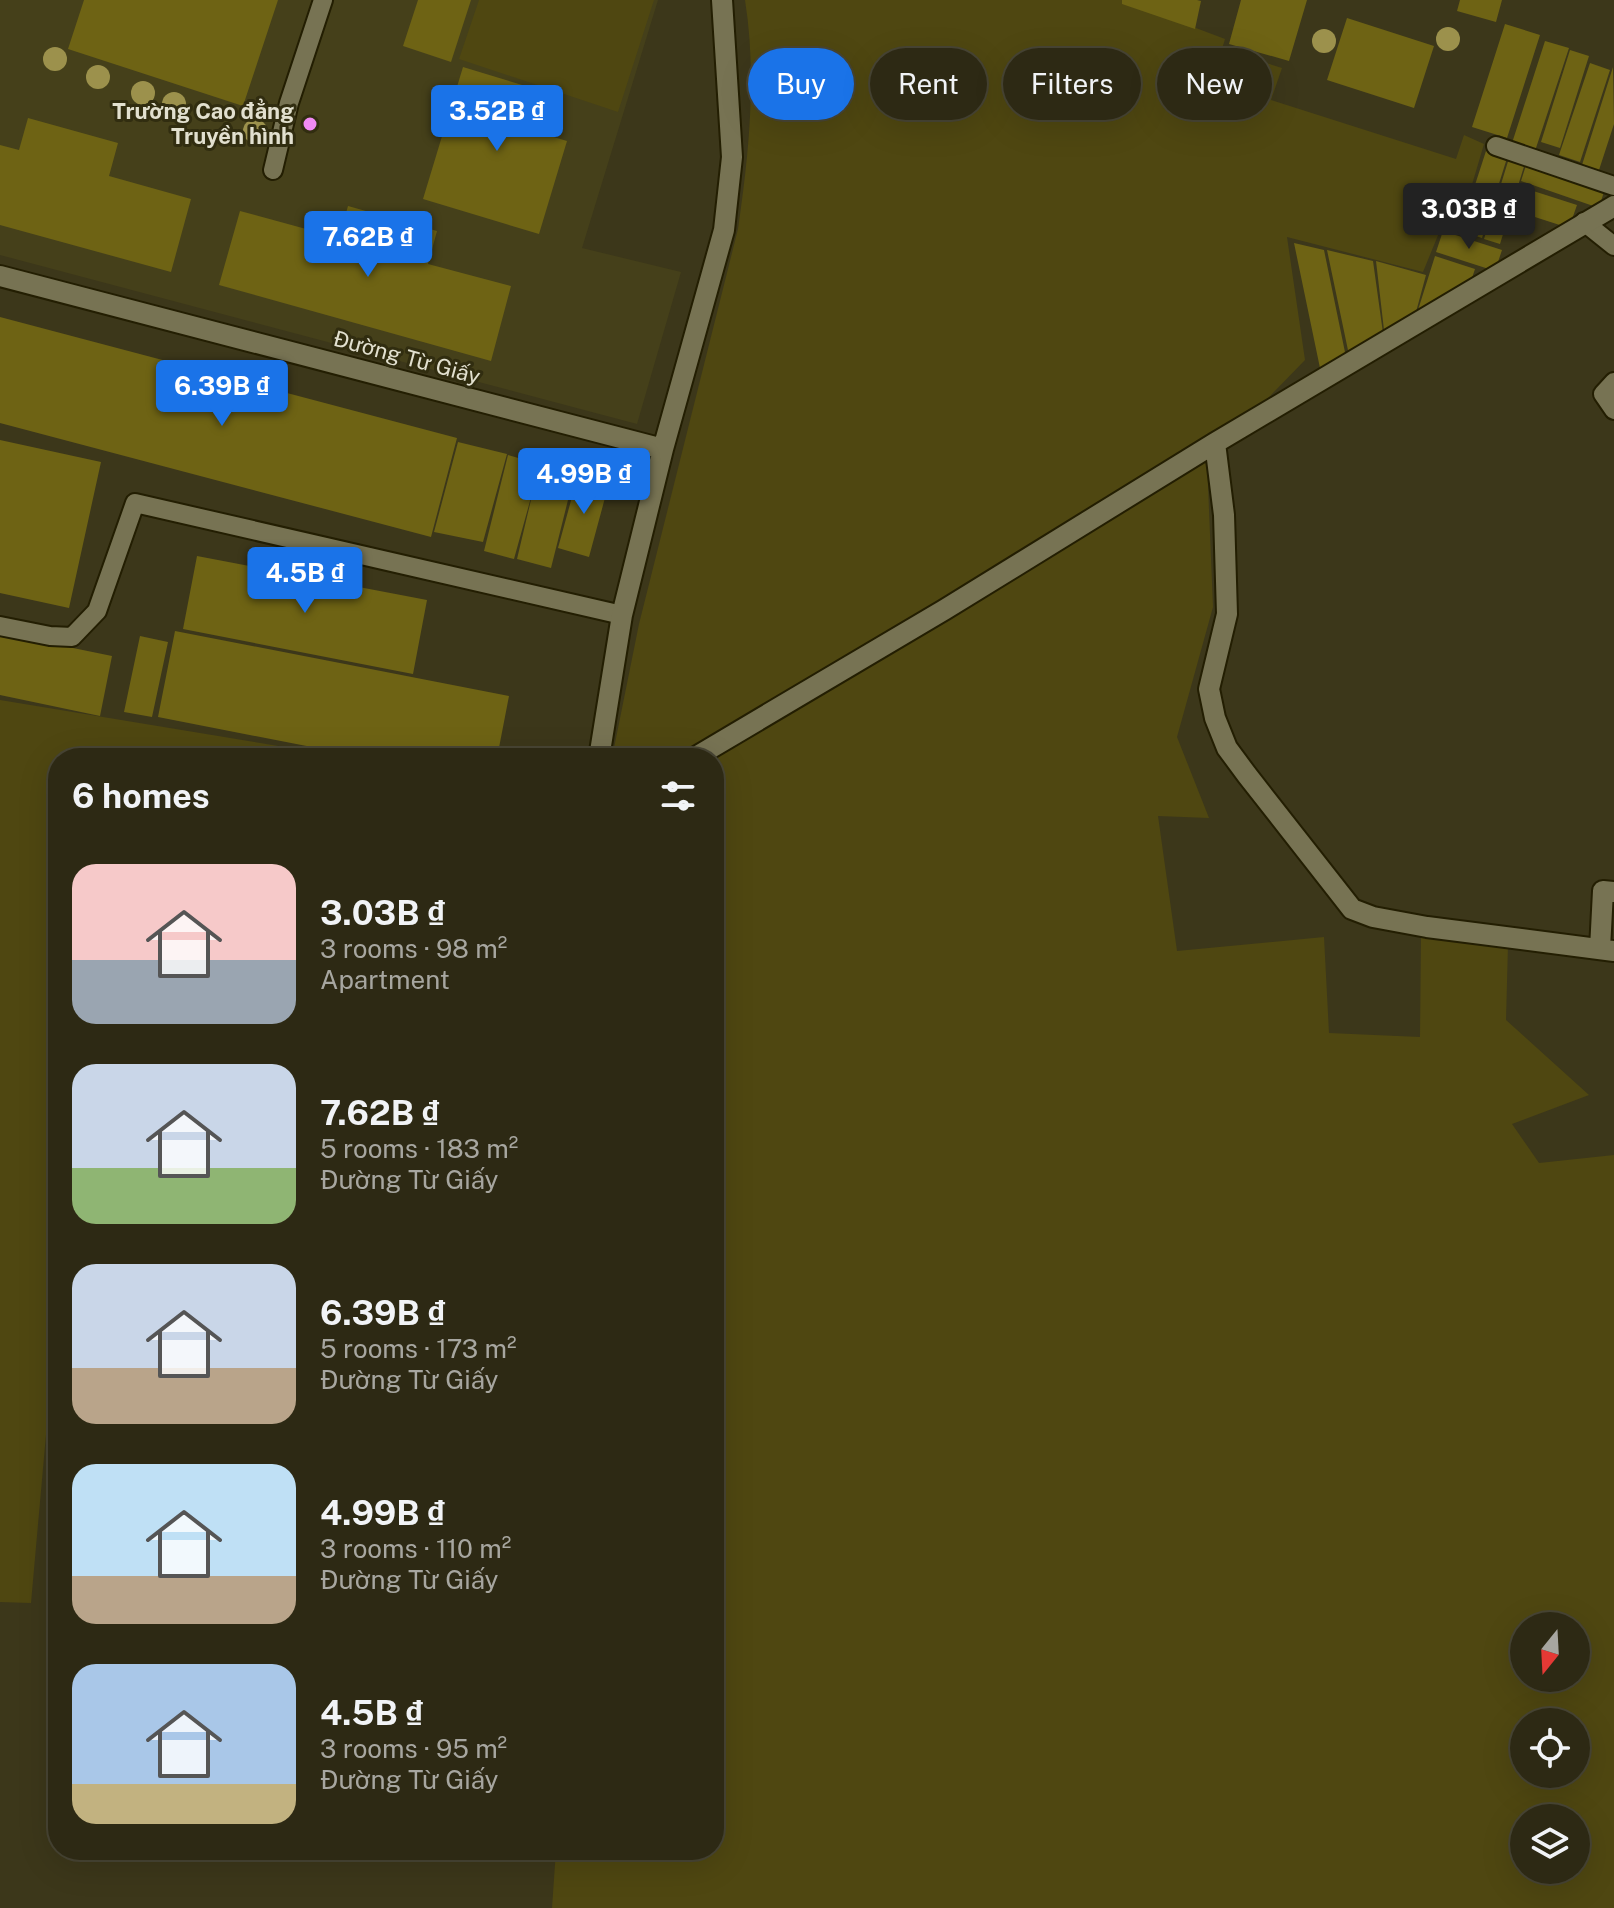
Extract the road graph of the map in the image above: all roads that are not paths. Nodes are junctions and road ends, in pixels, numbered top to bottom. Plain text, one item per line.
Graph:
1 (323, 0) edge
2 (722, 0) edge
3 (1496, 146) dead end
4 (273, 170) dead end
5 (1614, 186) edge
6 (1614, 206) edge
7 (1584, 222) junction
8 (1614, 246) edge
9 (0, 276) edge
10 (1614, 382) edge
11 (1614, 410) edge
12 (1215, 443) junction
13 (663, 449) junction
14 (622, 615) junction
15 (0, 626) edge
16 (601, 748) edge
17 (711, 748) edge
18 (1614, 892) edge
19 (1607, 950) edge

1 - 4 lane
2 - 13 street
3 - 5 lane
6 - 7 street
7 - 8 lane
7 - 12 street
9 - 13 street, Đường Từ Giấy
10 - 11 lane
12 - 17 street
12 - 19 street
13 - 14 street
14 - 15 lane
14 - 16 street
18 - 19 street

